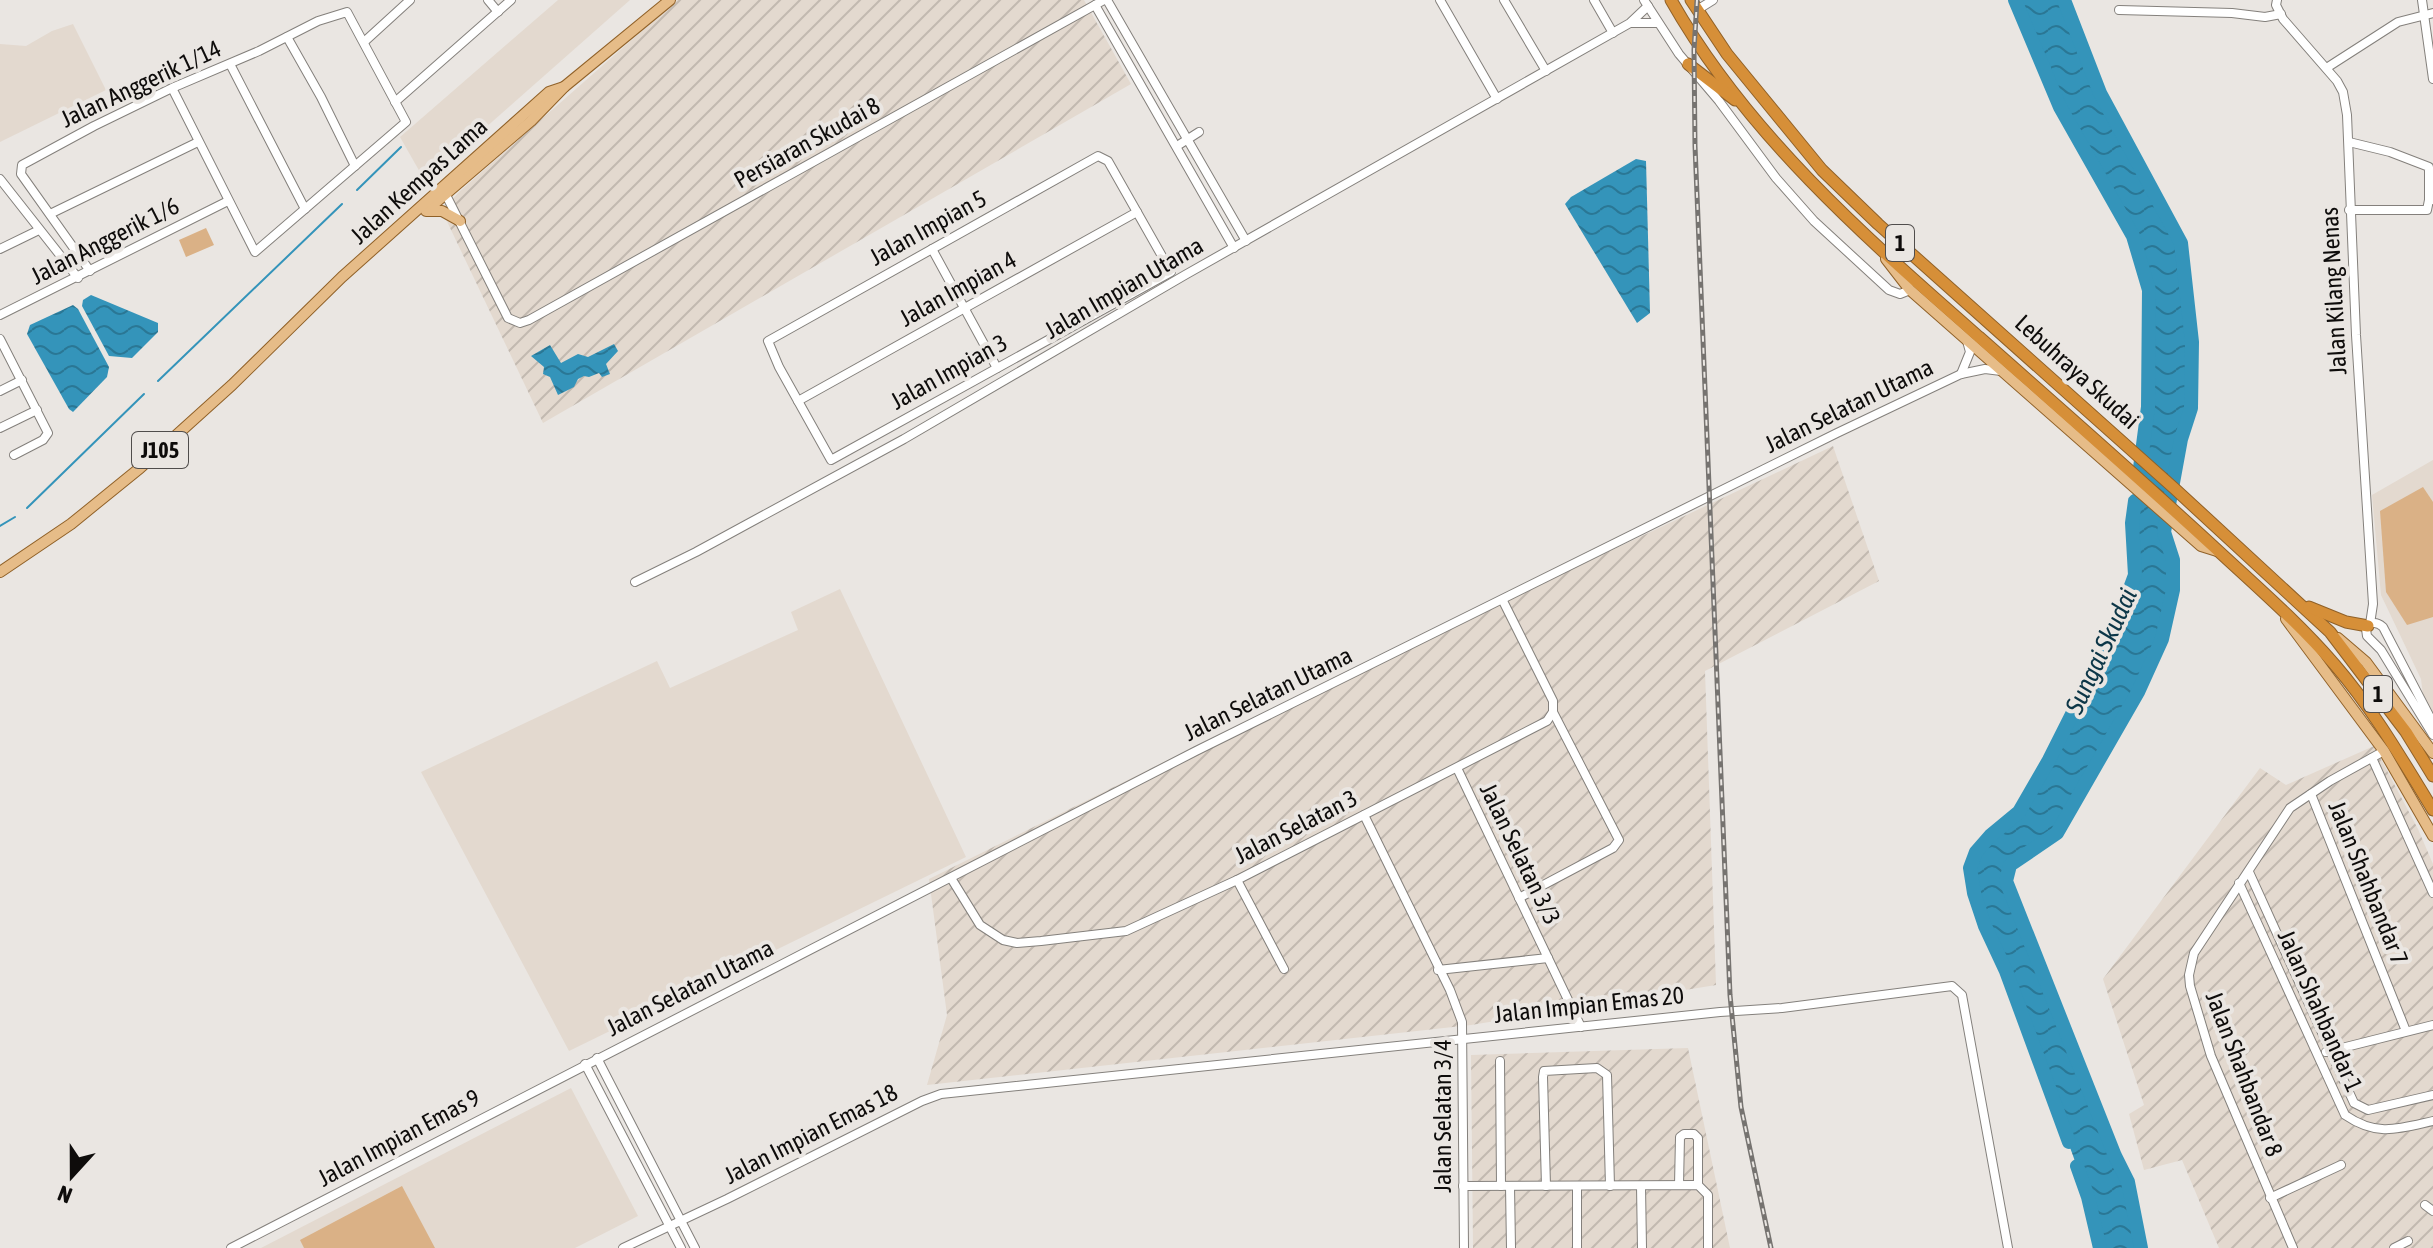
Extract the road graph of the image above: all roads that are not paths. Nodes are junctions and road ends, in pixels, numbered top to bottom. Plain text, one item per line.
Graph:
1 (410, 0) edge
2 (488, 0) edge
3 (511, 0) edge
4 (669, 0) edge
5 (1105, 0) edge
6 (1440, 0) edge
7 (1504, 0) edge
8 (1594, 0) edge
9 (1671, 0) edge
10 (1713, 0) edge
11 (2277, 0) edge
12 (2422, 0) edge
13 (1646, 3) edge
14 (1095, 5) junction
15 (1694, 5) edge
16 (2119, 10) dead end
17 (498, 12) junction
18 (2281, 14) junction
19 (2429, 14) edge
20 (1630, 23) junction
21 (1658, 23) junction
22 (1613, 33) junction
23 (287, 37) junction
24 (364, 42) junction
25 (230, 64) junction
26 (1688, 64) junction
27 (2328, 67) junction
28 (1546, 71) junction
29 (2433, 79) edge
30 (172, 88) junction
31 (1497, 99) junction
32 (395, 102) junction
33 (1745, 107) junction
34 (1199, 132) dead end
35 (1189, 139) junction
36 (198, 142) junction
37 (2349, 142) junction
38 (1177, 146) junction
39 (2431, 164) edge
40 (355, 166) junction
41 (0, 179) edge
42 (444, 190) junction
43 (2431, 200) edge
44 (228, 201) junction
45 (305, 209) junction
46 (2349, 210) junction
47 (426, 211) junction
48 (1137, 212) junction
49 (50, 214) junction
50 (460, 221) junction
51 (39, 230) junction
52 (1246, 241) junction
53 (1234, 248) junction
54 (1878, 248) junction
55 (0, 249) edge
56 (932, 249) junction
57 (90, 271) junction
58 (78, 278) junction
59 (1910, 290) junction
60 (965, 308) junction
61 (307, 312) junction
62 (0, 315) edge
63 (0, 339) edge
64 (1966, 339) junction
65 (997, 368) junction
66 (2002, 371) junction
67 (1961, 374) junction
68 (22, 380) junction
69 (0, 391) edge
70 (798, 401) junction
71 (37, 410) junction
72 (0, 428) edge
73 (2097, 449) junction
74 (14, 455) dead end
75 (0, 572) edge
76 (635, 582) dead end
77 (1503, 601) junction
78 (2273, 601) junction
79 (2302, 604) junction
80 (2372, 624) junction
81 (2387, 634) junction
82 (2374, 643) junction
83 (1553, 712) junction
84 (2433, 723) edge
85 (2433, 735) edge
86 (2384, 751) junction
87 (2428, 756) edge
88 (2372, 758) junction
89 (1457, 768) junction
90 (2433, 776) edge
91 (2311, 794) junction
92 (2433, 810) edge
93 (1364, 815) junction
94 (2433, 836) edge
95 (2249, 872) junction
96 (951, 878) junction
97 (1237, 880) junction
98 (2239, 883) junction
99 (2433, 893) edge
100 (1519, 898) junction
101 (1548, 958) junction
102 (1284, 969) dead end
103 (1438, 970) junction
104 (2433, 1025) edge
105 (1581, 1027) junction
106 (2406, 1031) junction
107 (1462, 1038) junction
108 (2330, 1051) junction
109 (2317, 1055) junction
110 (597, 1058) junction
111 (1500, 1061) dead end
112 (585, 1064) junction
113 (961, 1093) joint
114 (2433, 1095) edge
115 (2433, 1121) edge
116 (2341, 1165) dead end
117 (1679, 1185) junction
118 (1698, 1185) junction
119 (1463, 1186) junction
120 (1506, 1186) junction
121 (1546, 1186) junction
122 (1577, 1186) junction
123 (1610, 1186) junction
124 (1641, 1186) junction
125 (2270, 1198) junction
126 (682, 1221) junction
127 (670, 1227) junction
128 (2408, 1241) dead end
129 (231, 1248) edge
130 (623, 1248) edge
131 (681, 1248) edge
132 (695, 1248) edge
133 (1464, 1248) edge
134 (1511, 1248) edge
135 (1577, 1248) edge
136 (1642, 1248) edge
137 (1708, 1248) edge
138 (2008, 1248) edge
139 (2293, 1248) edge
140 (2394, 1248) edge

1 - 24 street
2 - 17 street
3 - 17 street
4 - 42 main road, Jalan Kempas Lama / J105
5 - 14 street, Persiaran Skudai 8
5 - 35 street
6 - 31 street
7 - 28 street
8 - 22 street
9 - 33 highway, Lebuhraya Skudai / 1
10 - 15 street
11 - 18 street, Jalan Kilang Nenas
12 - 19 street
13 - 20 street, Jalan Impian Utama
13 - 21 street
14 - 38 street
14 - 50 street, Persiaran Skudai 8
15 - 79 highway, Lebuhraya Skudai / 1
16 - 18 street
17 - 32 street
18 - 27 street, Jalan Kilang Nenas
19 - 27 street
19 - 29 street
20 - 21 street
20 - 22 street, Jalan Impian Utama
21 - 26 street
22 - 28 street, Jalan Impian Utama
23 - 24 street, Jalan Anggerik 1/14
23 - 25 street, Jalan Anggerik 1/14
23 - 40 street
24 - 32 street
25 - 30 street, Jalan Anggerik 1/14
25 - 45 street
26 - 33 highway
26 - 59 street
27 - 37 street, Jalan Kilang Nenas
28 - 31 street, Jalan Impian Utama
30 - 36 street
30 - 49 street, Jalan Anggerik 1/14
31 - 52 street, Jalan Impian Utama
32 - 40 street
33 - 54 highway, Lebuhraya Skudai / 1
34 - 35 street
35 - 38 street
35 - 52 street
36 - 44 street
36 - 49 street
37 - 39 street
37 - 46 street, Jalan Kilang Nenas
38 - 53 street
39 - 43 street
40 - 45 street
41 - 51 street
42 - 47 main road, Jalan Kempas Lama / J105
42 - 50 street
42 - 61 main road, Jalan Kempas Lama / J105
43 - 46 street
44 - 45 street
44 - 57 street, Jalan Anggerik 1/6
46 - 80 street, Jalan Kilang Nenas
47 - 50 main road
47 - 61 main road, Jalan Kempas Lama / J105
48 - 56 street, Jalan Impian 5
48 - 60 street, Jalan Impian 4
48 - 65 street, Jalan Impian 3
49 - 57 street
51 - 55 street
51 - 58 street
52 - 53 street, Jalan Impian Utama
53 - 76 street, Jalan Impian Utama
54 - 59 main road, Lebuhraya Skudai
54 - 73 highway, Lebuhraya Skudai / 1
56 - 60 street
56 - 70 street, Jalan Impian 5
57 - 58 street, Jalan Anggerik 1/6
58 - 62 street, Jalan Anggerik 1/6
59 - 64 main road, Lebuhraya Skudai
60 - 65 street
60 - 70 street, Jalan Impian 4
61 - 75 main road, Jalan Kempas Lama / J105
63 - 68 street
64 - 66 main road, Lebuhraya Skudai
64 - 67 street, Jalan Selatan Utama
65 - 70 street, Jalan Impian 3
66 - 67 street, Jalan Selatan Utama
66 - 73 main road, Lebuhraya Skudai
67 - 77 street, Jalan Selatan Utama
68 - 69 street
68 - 71 street
71 - 72 street
71 - 74 street
73 - 78 highway, Lebuhraya Skudai / 1
77 - 83 street
77 - 96 street, Jalan Selatan Utama
78 - 86 main road
78 - 92 highway, Lebuhraya Skudai / 1
79 - 80 highway
79 - 87 highway, Lebuhraya Skudai / 1
80 - 81 street
80 - 82 street
81 - 82 street
81 - 84 street
82 - 85 street
83 - 89 street, Jalan Selatan 3
83 - 100 street
86 - 88 street, Jalan Shahbandar 8
86 - 94 main road
87 - 90 highway, Lebuhraya Skudai / 1
88 - 91 street, Jalan Shahbandar 8
88 - 99 street
89 - 93 street, Jalan Selatan 3
89 - 100 street, Jalan Selatan 3/3
91 - 95 street, Jalan Shahbandar 8
91 - 106 street, Jalan Shahbandar 7
93 - 97 street, Jalan Selatan 3
93 - 103 street, Jalan Selatan 3/4
95 - 98 street, Jalan Shahbandar 8
95 - 108 street
96 - 97 street, Jalan Selatan 3
96 - 110 street, Jalan Selatan Utama
97 - 102 street
98 - 109 street, Jalan Shahbandar 1
98 - 125 street, Jalan Shahbandar 8
100 - 101 street, Jalan Selatan 3/3
101 - 103 street, Jalan Selatan 3/3
101 - 105 street, Jalan Selatan 3/3
103 - 107 street, Jalan Selatan 3/4
104 - 106 street
105 - 107 street, Jalan Impian Emas 20
105 - 138 street, Jalan Impian Emas 20
106 - 108 street
107 - 113 street, Jalan Impian Emas 20
107 - 119 street, Jalan Selatan 3/4
108 - 109 street
108 - 114 street
109 - 115 street, Jalan Shahbandar 1
110 - 112 street, Jalan Selatan Utama
110 - 126 street
111 - 120 street
112 - 127 street
112 - 129 street, Jalan Impian Emas 9
113 - 126 street, Jalan Impian Emas 18
116 - 125 street
117 - 118 street
117 - 118 street
117 - 124 street
118 - 137 street
119 - 120 street
119 - 133 street, Jalan Selatan 3/4
120 - 121 street
120 - 134 street
121 - 122 street
121 - 123 street
122 - 123 street
122 - 135 street
123 - 124 street
124 - 136 street
125 - 139 street, Jalan Shahbandar 8
126 - 127 street, Jalan Impian Emas 18
126 - 132 street
127 - 130 street, Jalan Impian Emas 18
127 - 131 street
128 - 140 street

